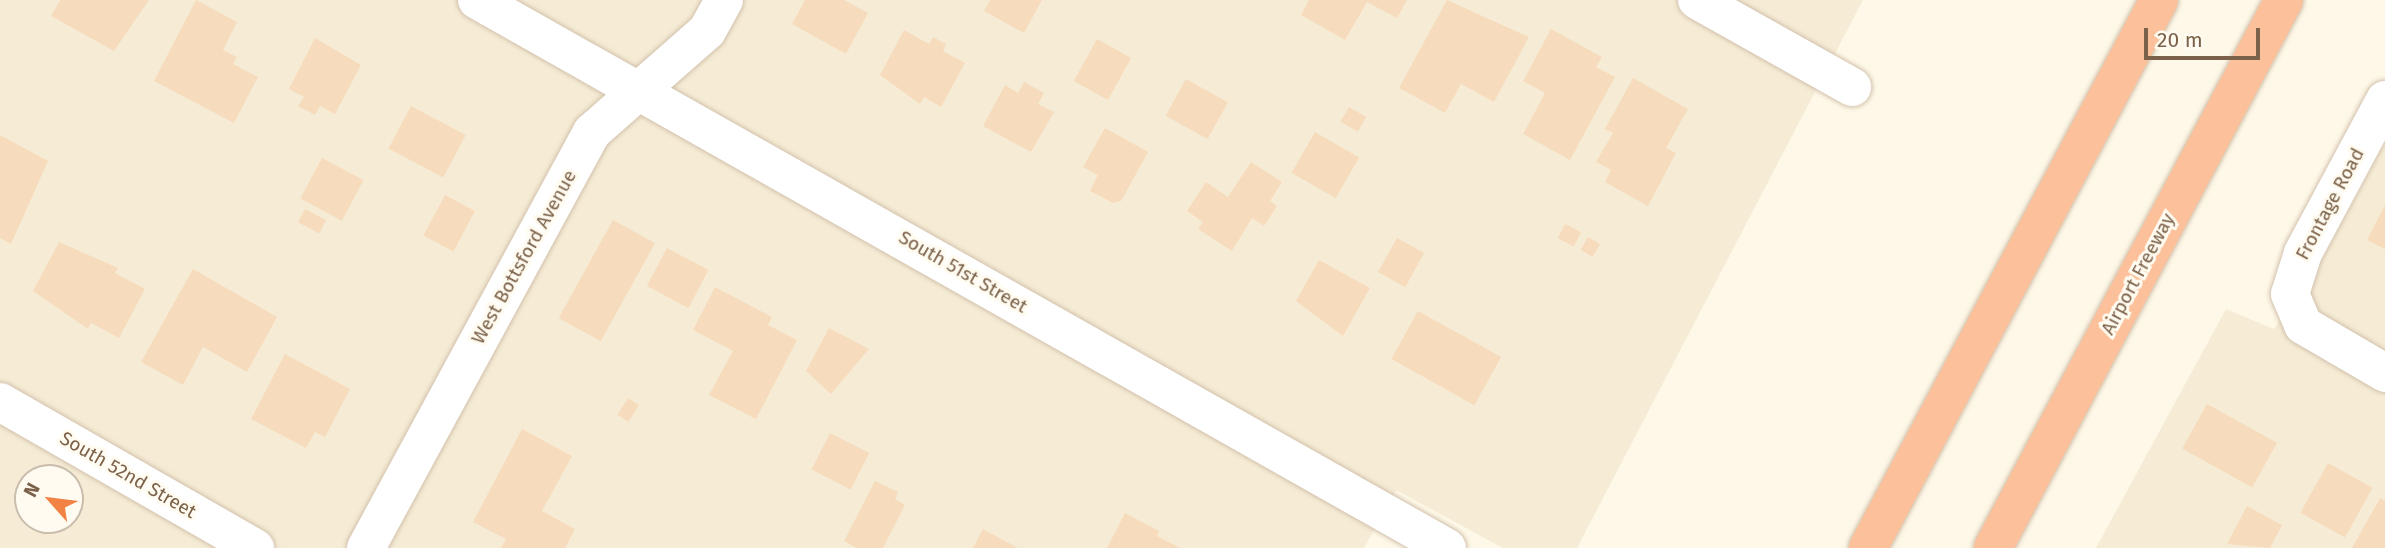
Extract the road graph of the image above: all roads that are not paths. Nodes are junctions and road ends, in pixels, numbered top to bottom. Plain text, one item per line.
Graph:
1 (477, 0) edge
2 (724, 0) edge
3 (1697, 0) edge
4 (2159, 0) edge
5 (2284, 0) edge
6 (1852, 87) dead end
7 (640, 90) junction
8 (2385, 100) edge
9 (2385, 373) edge
10 (0, 402) edge
11 (255, 548) edge
12 (366, 548) edge
13 (1447, 548) edge
14 (1868, 548) edge
15 (1993, 548) edge

1 - 7 street, South 51st Street
2 - 7 street, West Bottsford Avenue
3 - 6 street
4 - 14 highway
5 - 15 highway, Airport Freeway
7 - 12 street, West Bottsford Avenue
7 - 13 street, South 51st Street
8 - 9 street, Frontage Road
10 - 11 street, South 52nd Street

